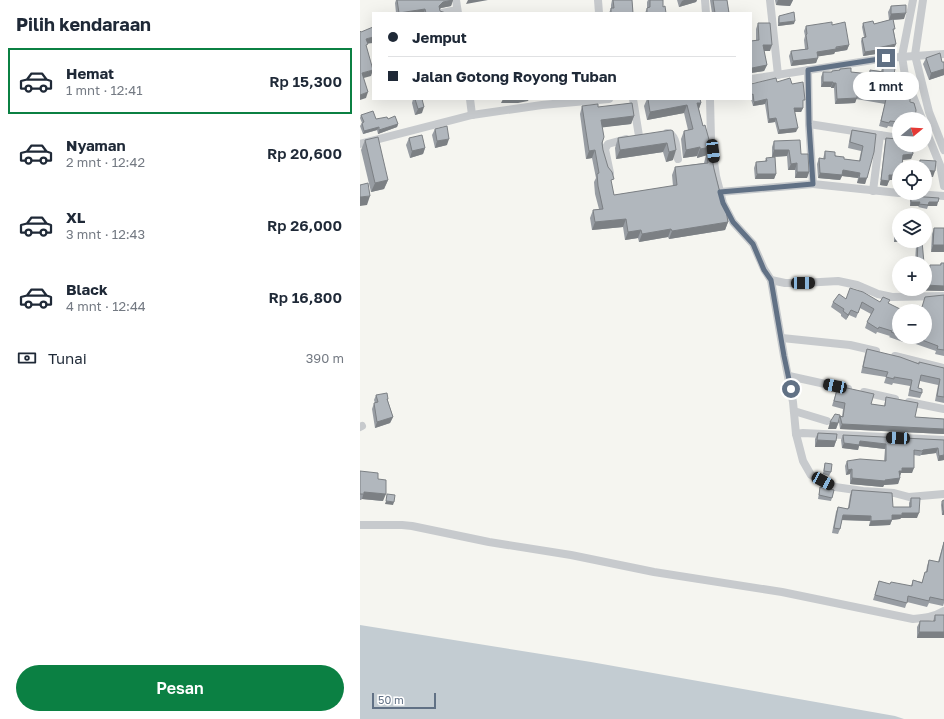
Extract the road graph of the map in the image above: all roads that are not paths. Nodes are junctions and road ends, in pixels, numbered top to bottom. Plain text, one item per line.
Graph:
1 (456, 0) edge
2 (598, 0) edge
3 (705, 0) edge
4 (770, 0) edge
5 (913, 0) edge
6 (923, 0) edge
7 (458, 12) edge
8 (599, 12) edge
9 (706, 12) edge
10 (944, 54) edge
11 (915, 55) junction
12 (902, 56) junction
13 (808, 70) junction
14 (778, 75) junction
15 (752, 79) edge
16 (470, 100) edge
17 (595, 100) edge
18 (633, 100) edge
19 (710, 100) edge
20 (919, 112) edge
21 (472, 114) junction
22 (809, 124) junction
23 (639, 136) junction
24 (880, 136) junction
25 (892, 137) edge
26 (360, 144) edge
27 (932, 150) edge
28 (944, 150) edge
29 (678, 159) dead end
30 (610, 173) edge
31 (813, 184) junction
32 (944, 186) edge
33 (873, 191) junction
34 (720, 192) junction
35 (892, 192) edge
36 (932, 195) edge
37 (944, 196) edge
38 (771, 280) junction
39 (944, 296) edge
40 (782, 338) junction
41 (944, 368) edge
42 (788, 376) junction
43 (944, 409) edge
44 (794, 411) junction
45 (827, 421) dead end
46 (796, 434) junction
47 (944, 440) edge
48 (944, 494) edge
49 (360, 525) edge
50 (944, 611) edge

1 - 7 street
2 - 8 street
3 - 9 street
4 - 14 street
5 - 12 street
6 - 11 street
10 - 11 street
11 - 12 street
11 - 28 street
12 - 13 street
12 - 20 street
13 - 14 street
13 - 22 street
14 - 15 street
16 - 21 street
17 - 21 street
18 - 23 street
19 - 34 street
21 - 26 street
22 - 24 street
22 - 31 street
23 - 29 street
23 - 30 street
24 - 25 street
24 - 33 street
27 - 32 street
31 - 33 street
31 - 34 street
33 - 35 street
34 - 38 street
36 - 37 street
38 - 39 street
38 - 40 street
40 - 41 street
40 - 42 street
42 - 43 street
42 - 44 street
44 - 45 street
44 - 46 street
46 - 47 street
46 - 48 street
49 - 50 street

